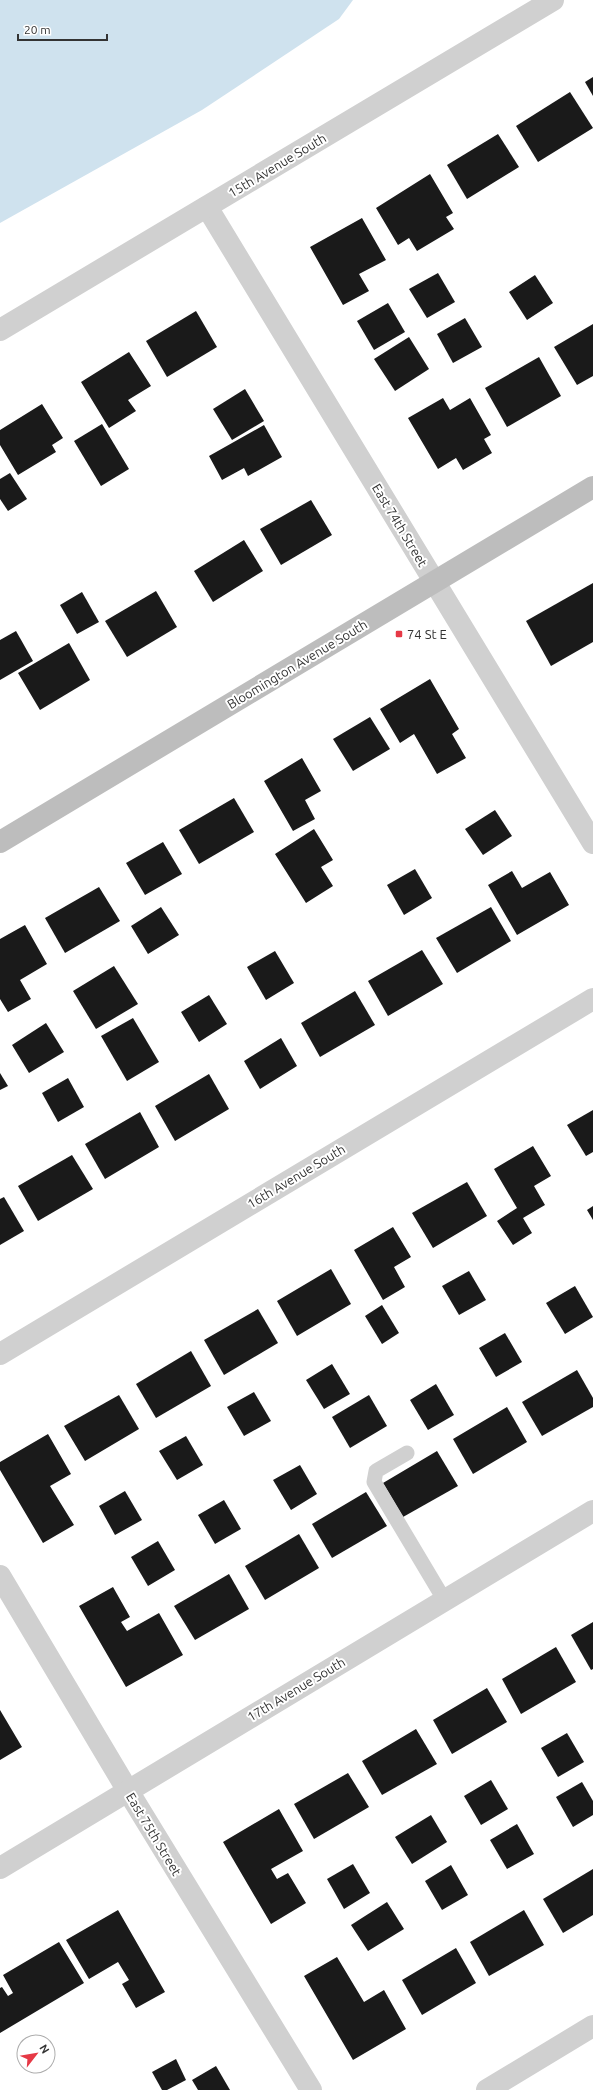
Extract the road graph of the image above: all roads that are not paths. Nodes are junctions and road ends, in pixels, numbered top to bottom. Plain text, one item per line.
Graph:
1 (553, 0) edge
2 (207, 207) junction
3 (0, 330) edge
4 (593, 487) edge
5 (435, 582) junction
6 (0, 842) edge
7 (593, 843) edge
8 (593, 999) edge
9 (0, 1354) edge
10 (407, 1453) dead end
11 (593, 1511) edge
12 (0, 1576) edge
13 (444, 1601) junction
14 (128, 1791) junction
15 (0, 1868) edge
16 (593, 2026) edge
17 (311, 2090) edge
18 (487, 2090) edge

1 - 2 street, 15th Avenue South
2 - 3 street, 15th Avenue South
2 - 5 street, East 74th Street
4 - 5 street, Bloomington Avenue South
5 - 6 street, Bloomington Avenue South
5 - 7 street, East 74th Street
8 - 9 street, 16th Avenue South
10 - 13 lane
11 - 13 street, 17th Avenue South
12 - 14 street, East 75th Street
13 - 14 street, 17th Avenue South
14 - 15 street, 17th Avenue South
14 - 17 street, East 75th Street
16 - 18 street

